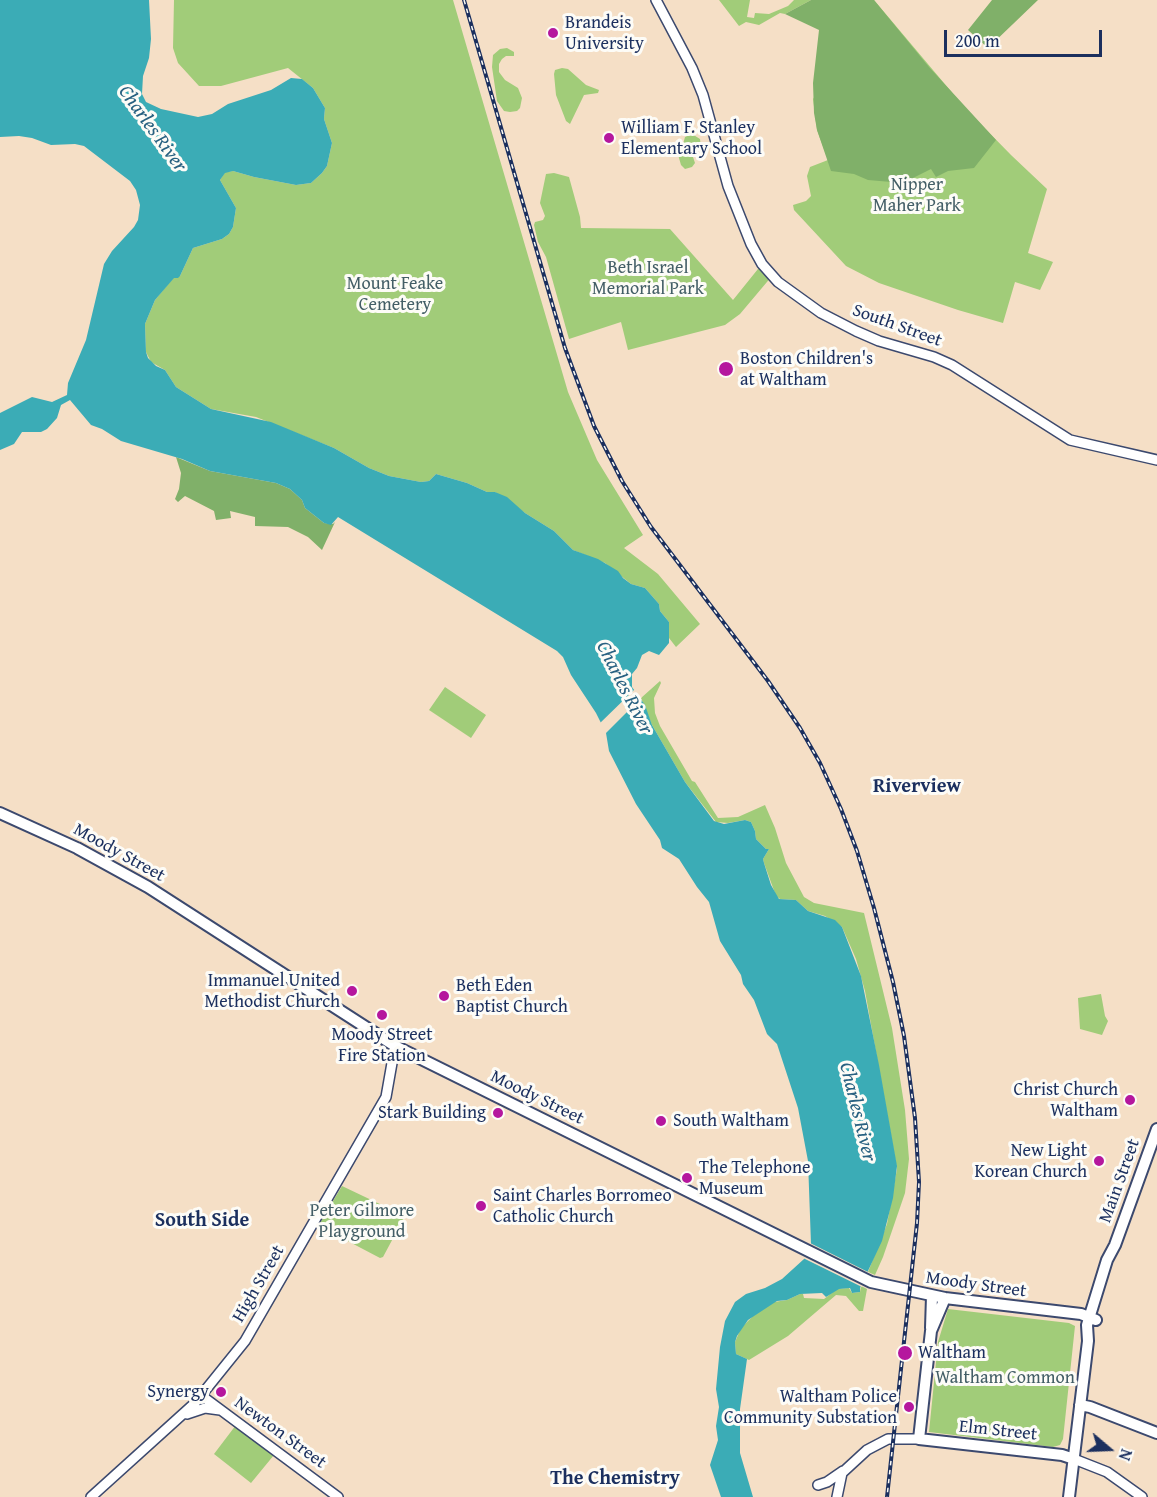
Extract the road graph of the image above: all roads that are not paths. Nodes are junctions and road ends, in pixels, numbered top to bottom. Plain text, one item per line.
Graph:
1 (656, 0) edge
2 (1157, 460) edge
3 (0, 813) edge
4 (395, 1046) junction
5 (1157, 1129) edge
6 (932, 1296) junction
7 (945, 1298) junction
8 (1063, 1312) junction
9 (1093, 1319) junction
10 (932, 1331) junction
11 (1088, 1341) junction
12 (202, 1396) junction
13 (1080, 1405) junction
14 (226, 1413) junction
15 (179, 1418) junction
16 (1157, 1433) edge
17 (919, 1439) junction
18 (1074, 1459) junction
19 (845, 1469) junction
20 (818, 1485) dead end
21 (838, 1492) edge
22 (91, 1497) edge
23 (338, 1497) edge
24 (1069, 1497) edge
25 (1142, 1497) edge

1 - 2 main road, South Street
3 - 4 main road, Moody Street
4 - 6 main road, Moody Street
4 - 12 main road, High Street
5 - 9 main road, Main Street
6 - 7 main road, Moody Street
6 - 10 main road
7 - 8 main road, Moody Street
7 - 10 main road
8 - 9 main road, Moody Street
8 - 11 main road
9 - 11 main road, Main Street
10 - 17 main road
11 - 13 main road, Main Street
12 - 14 main road, Newton Street
12 - 15 main road, High Street
13 - 16 main road
13 - 18 main road, Main Street
14 - 15 main road
14 - 23 main road, Newton Street
15 - 22 main road, High Street
17 - 18 main road, Elm Street
17 - 19 main road, Elm Street
18 - 24 main road, Main Street
18 - 25 main road
19 - 20 main road
19 - 21 main road, Elm Street

